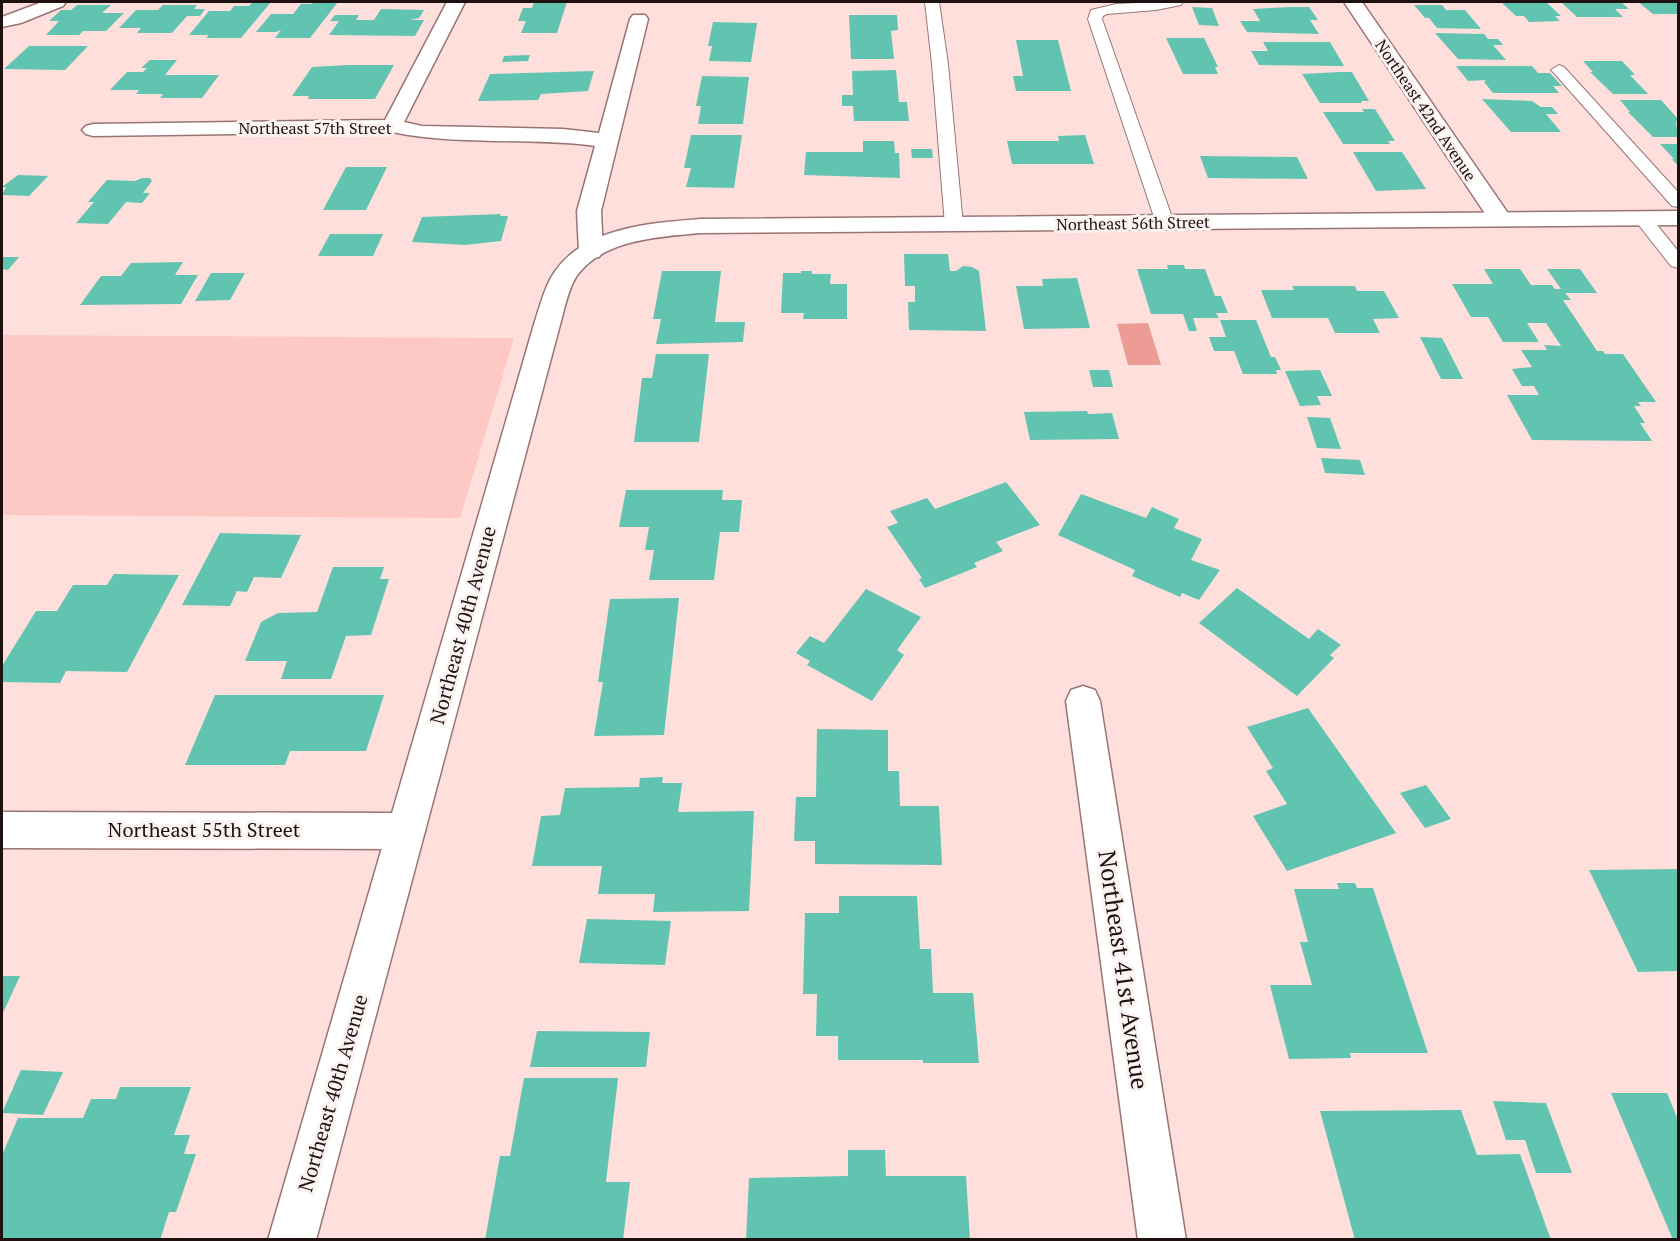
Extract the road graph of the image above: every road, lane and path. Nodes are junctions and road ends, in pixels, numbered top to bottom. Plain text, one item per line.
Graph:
1 (57, 2) edge
2 (456, 2) edge
3 (932, 2) edge
4 (1176, 2) edge
5 (1353, 2) edge
6 (639, 19) dead end
7 (2, 22) edge
8 (1559, 70) dead end
9 (392, 126) junction
10 (93, 130) dead end
11 (608, 141) junction
12 (1678, 202) edge
13 (1678, 218) edge
14 (1500, 219) junction
15 (1643, 219) junction
16 (1165, 222) junction
17 (954, 225) junction
18 (591, 252) junction
19 (1678, 262) edge
20 (1083, 701) dead end
21 (2, 830) edge
22 (406, 831) junction
23 (292, 1239) edge
24 (1162, 1239) edge

1 - 7 street
2 - 9 street
3 - 17 lane
4 - 16 lane
5 - 14 street, Northeast 42nd Avenue
6 - 11 street
8 - 12 lane
9 - 10 street, Northeast 57th Street
9 - 11 street, Northeast 57th Street
11 - 18 street
13 - 15 street, Northeast 56th Street
14 - 15 street, Northeast 56th Street
14 - 16 street, Northeast 56th Street
15 - 19 lane
16 - 17 street, Northeast 56th Street
17 - 18 street, Northeast 56th Street
18 - 22 street, Northeast 40th Avenue
20 - 24 street, Northeast 41st Avenue
21 - 22 street, Northeast 55th Street
22 - 23 street, Northeast 40th Avenue

